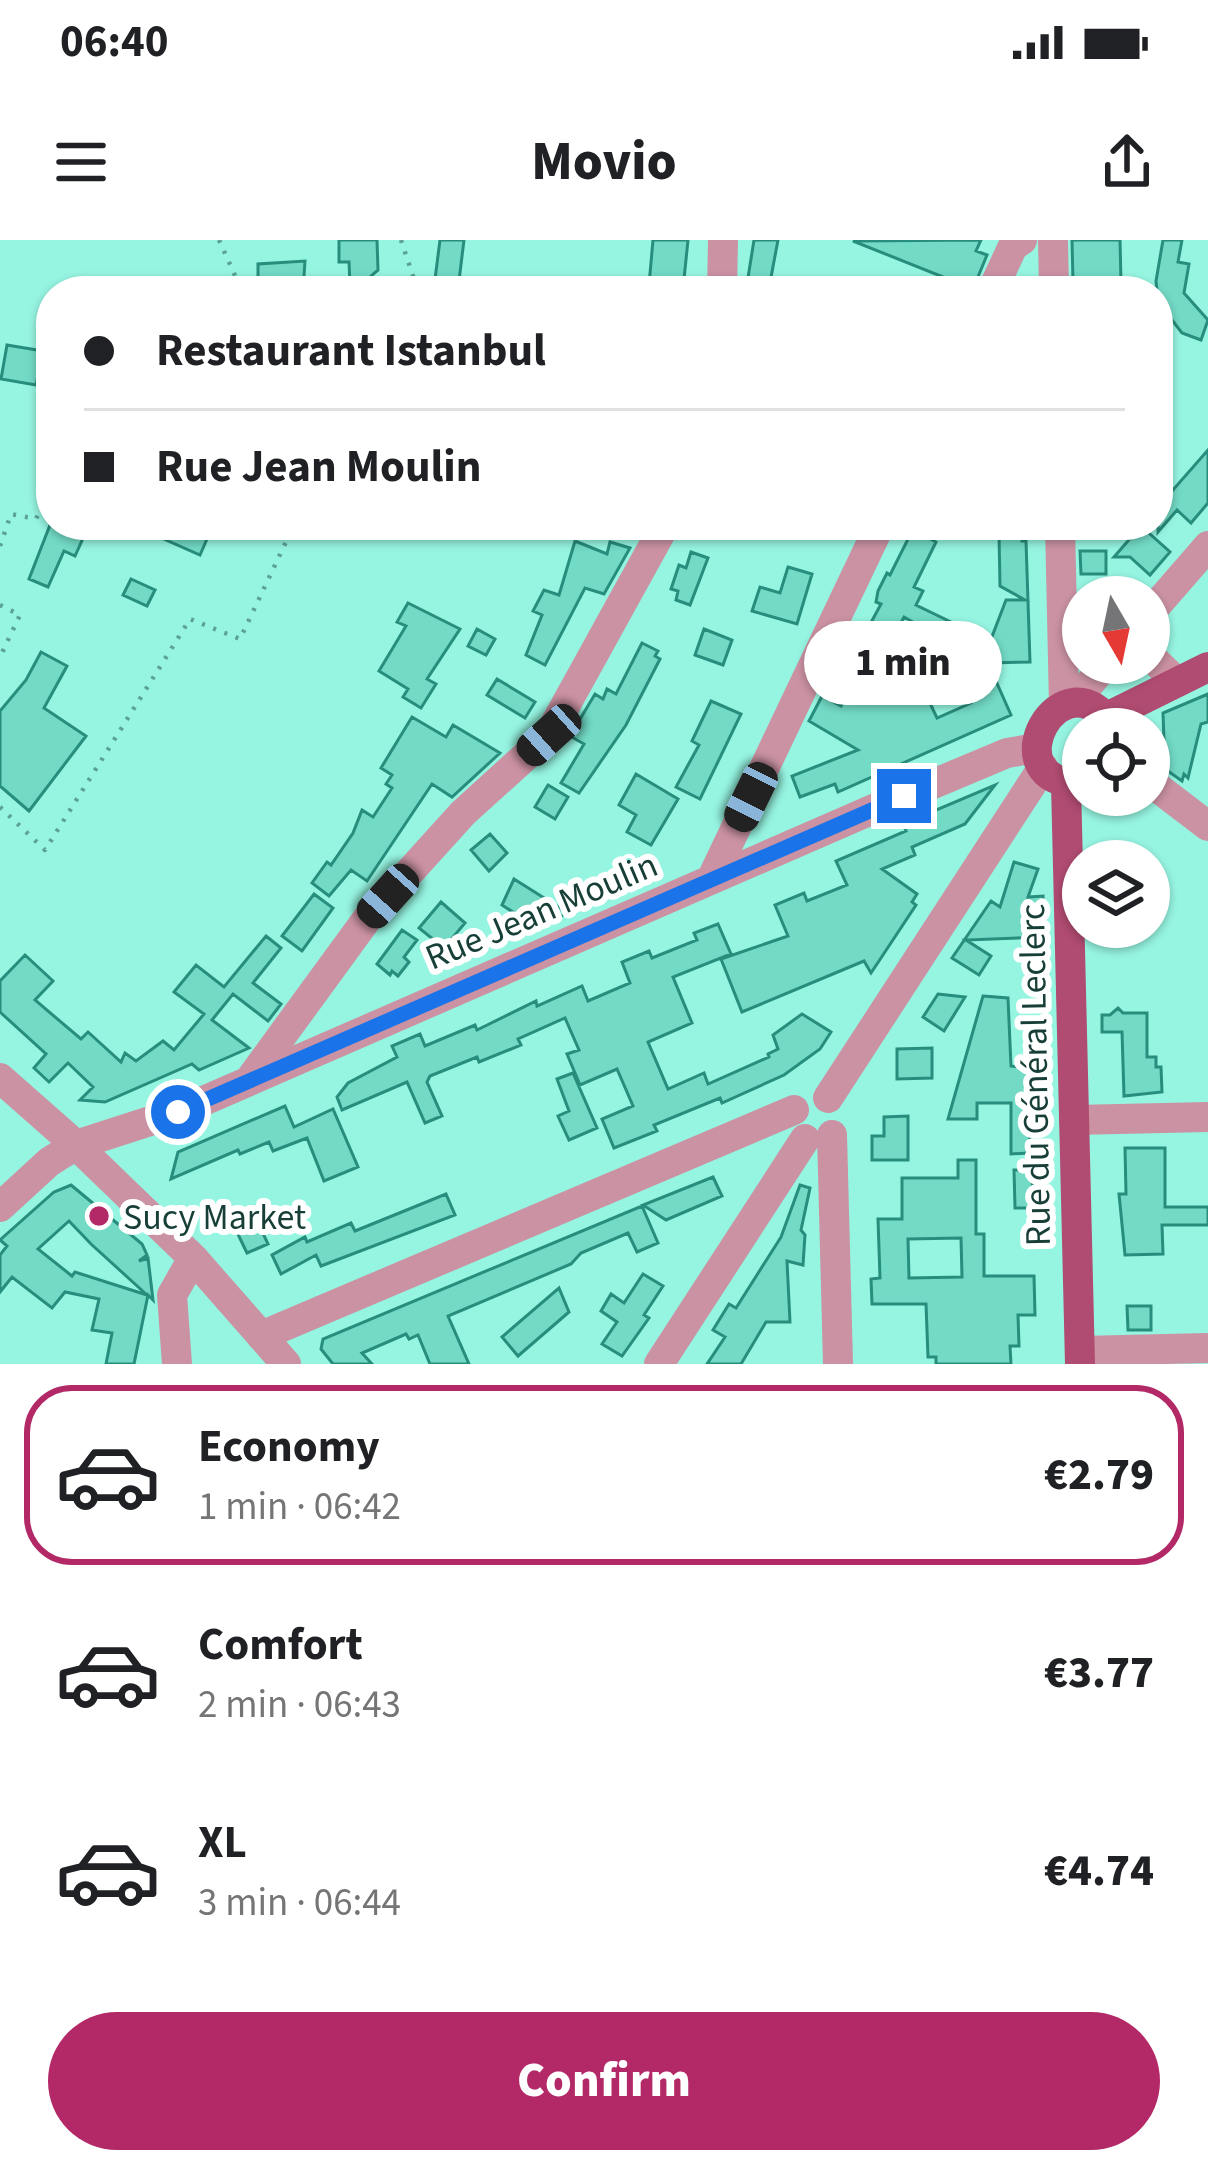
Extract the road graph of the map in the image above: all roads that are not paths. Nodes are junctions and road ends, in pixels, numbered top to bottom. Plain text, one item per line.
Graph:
1 (723, 240) edge
2 (1022, 240) edge
3 (1053, 240) edge
4 (722, 276) edge
5 (999, 276) edge
6 (1054, 276) edge
7 (657, 540) edge
8 (873, 540) edge
9 (1061, 540) edge
10 (1208, 546) edge
11 (1170, 590) edge
12 (1208, 667) edge
13 (1170, 675) edge
14 (1177, 682) junction
15 (1087, 684) edge
16 (1068, 704) junction
17 (1092, 708) edge
18 (1135, 708) edge
19 (1057, 771) edge
20 (1170, 797) edge
21 (1208, 826) edge
22 (712, 878) junction
23 (0, 1078) edge
24 (250, 1080) junction
25 (1208, 1117) edge
26 (1074, 1120) junction
27 (810, 1128) junction
28 (76, 1145) junction
29 (3, 1200) edge
30 (193, 1258) junction
31 (261, 1336) junction
32 (1208, 1348) edge
33 (1080, 1358) edge
34 (177, 1364) edge
35 (286, 1364) edge
36 (659, 1364) edge
37 (838, 1364) edge

1 - 4 street
2 - 5 street
3 - 6 street
7 - 24 street
8 - 22 street
9 - 16 street
10 - 11 street
12 - 14 main road
13 - 14 street
14 - 18 main road
15 - 16 street
16 - 17 main road
16 - 19 main road
19 - 22 street, Rue Jean Moulin
19 - 26 main road, Rue du Général Leclerc
19 - 27 street
20 - 21 street
22 - 24 street, Rue Jean Moulin
23 - 28 street
24 - 28 street, Rue Jean Moulin
25 - 26 street
26 - 33 main road, Rue du Général Leclerc
27 - 31 street
27 - 36 street
27 - 37 street
28 - 29 street, Rue Jean Moulin
28 - 30 street
30 - 31 street
30 - 34 street
31 - 35 street
32 - 33 street

